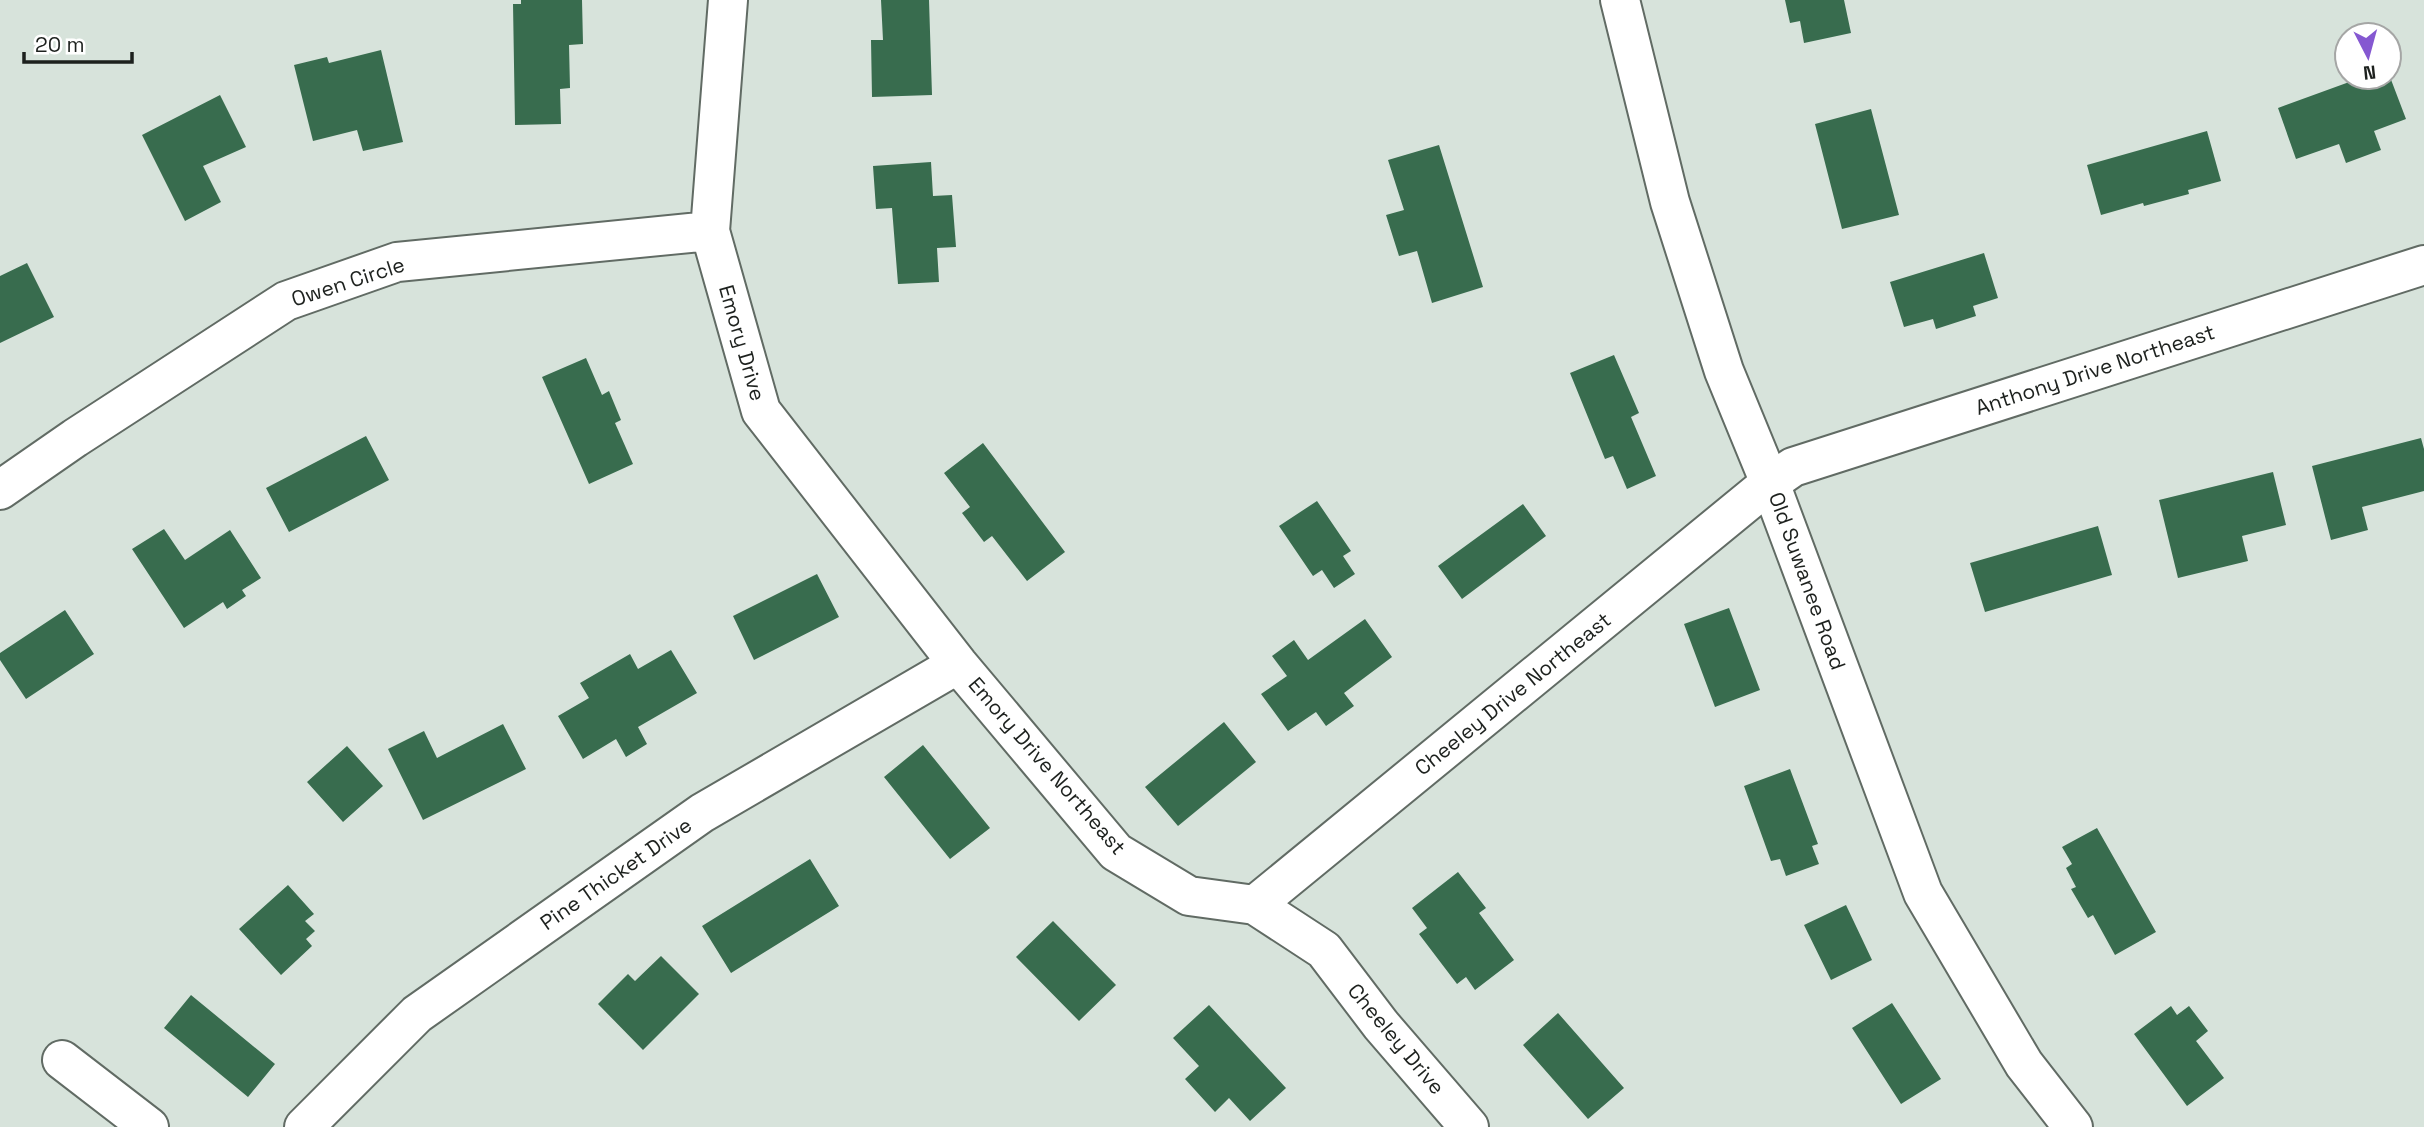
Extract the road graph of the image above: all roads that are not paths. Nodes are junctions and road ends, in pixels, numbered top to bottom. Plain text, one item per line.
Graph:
1 (728, 0) edge
2 (1620, 0) edge
3 (710, 231) junction
4 (2424, 265) edge
5 (1770, 483) junction
6 (0, 490) edge
7 (958, 664) junction
8 (1255, 905) junction
9 (62, 1060) dead end
10 (149, 1127) edge
11 (304, 1127) edge
12 (1469, 1127) edge
13 (2073, 1127) edge

1 - 3 street, Emory Drive
2 - 5 street, Old Suwanee Road
3 - 6 street, Owen Circle
3 - 7 street, Emory Drive
4 - 5 street, Anthony Drive Northeast
5 - 8 street, Cheeley Drive Northeast
5 - 13 street, Old Suwanee Road
7 - 8 street, Emory Drive Northeast
7 - 11 street, Pine Thicket Drive
8 - 12 street, Cheeley Drive
9 - 10 street

